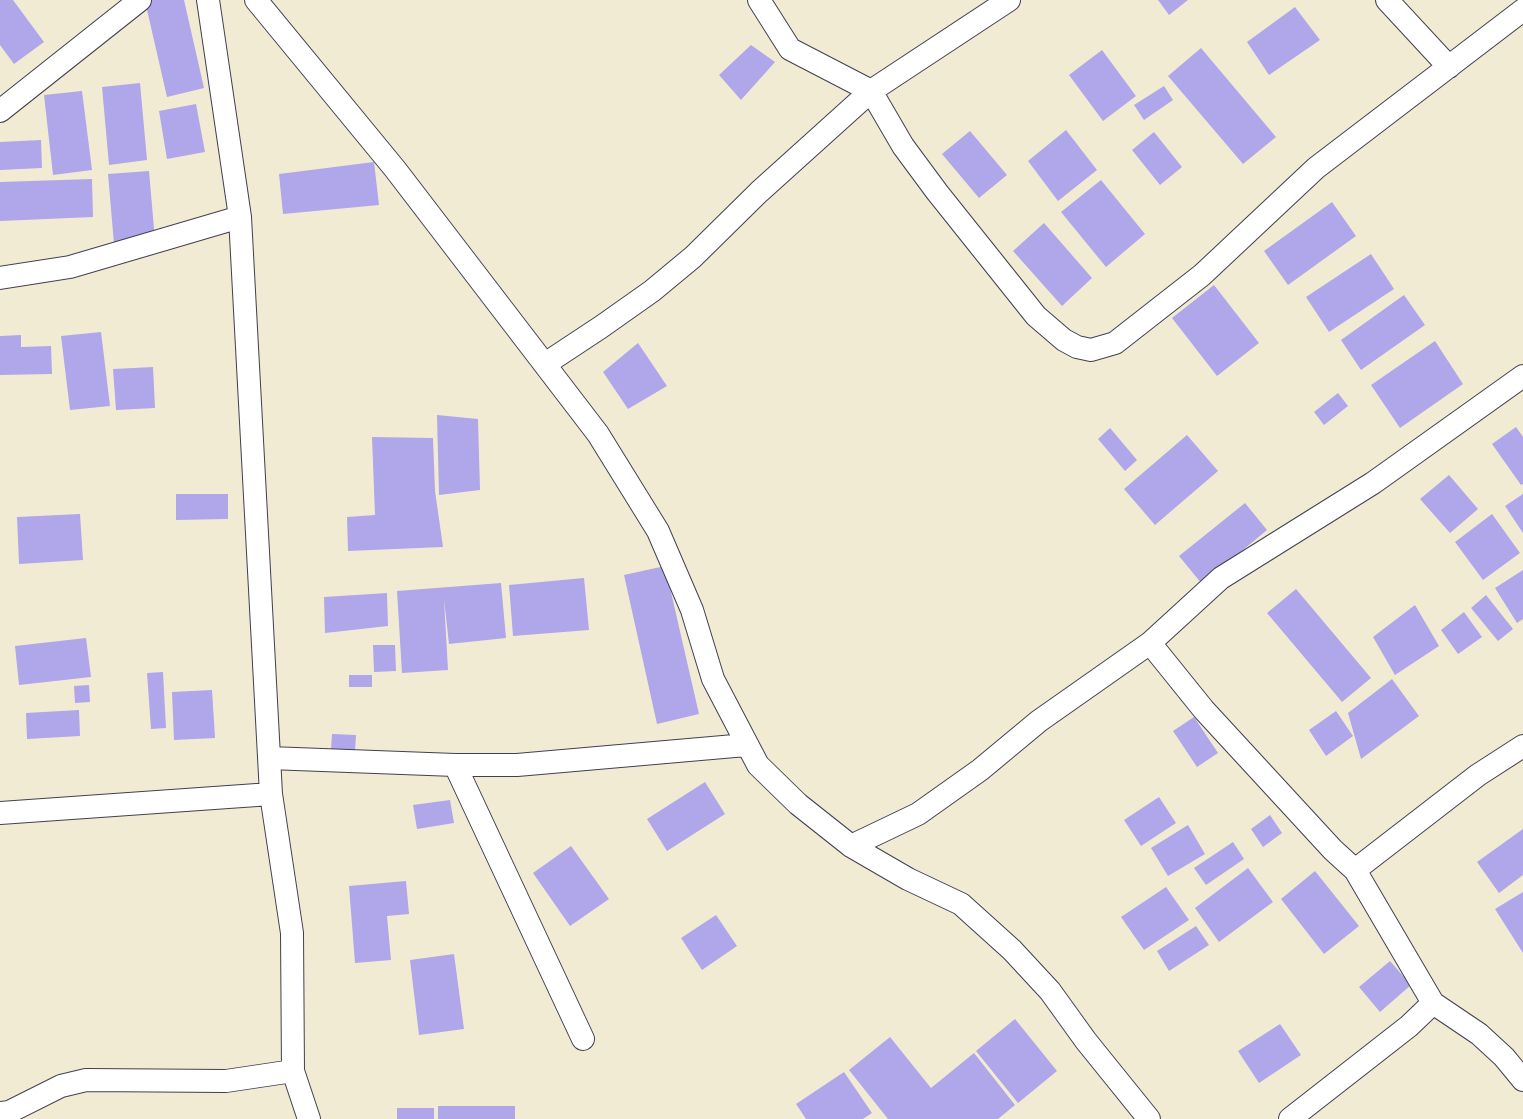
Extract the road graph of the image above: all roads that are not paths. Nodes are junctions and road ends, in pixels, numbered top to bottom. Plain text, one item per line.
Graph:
1 (140, 0) edge
2 (208, 0) edge
3 (256, 0) edge
4 (759, 0) edge
5 (1387, 0) edge
6 (1002, 2) edge
7 (1523, 10) edge
8 (1449, 66) junction
9 (871, 92) junction
10 (0, 111) edge
11 (240, 217) junction
12 (0, 278) edge
13 (544, 364) junction
14 (1523, 376) edge
15 (1150, 643) junction
16 (746, 745) junction
17 (1523, 746) edge
18 (269, 758) junction
19 (455, 765) junction
20 (271, 794) junction
21 (0, 813) edge
22 (851, 846) junction
23 (1355, 870) junction
24 (1433, 1004) junction
25 (583, 1039) dead end
26 (293, 1071) junction
27 (1523, 1080) edge
28 (6, 1115) edge
29 (309, 1119) edge
30 (1150, 1119) edge
31 (1290, 1119) edge

1 - 10 street
2 - 11 street
3 - 13 street
4 - 9 street
5 - 8 street
6 - 9 street
7 - 8 street
8 - 9 street
9 - 13 street
11 - 12 street
11 - 18 street
13 - 16 street
14 - 15 street
15 - 22 street
15 - 23 street
16 - 19 street
16 - 22 street
17 - 23 street
18 - 19 street
18 - 20 street
19 - 25 street
20 - 21 street
20 - 26 street
22 - 30 street
23 - 24 street
24 - 27 street
24 - 31 street
26 - 28 street
26 - 29 street

